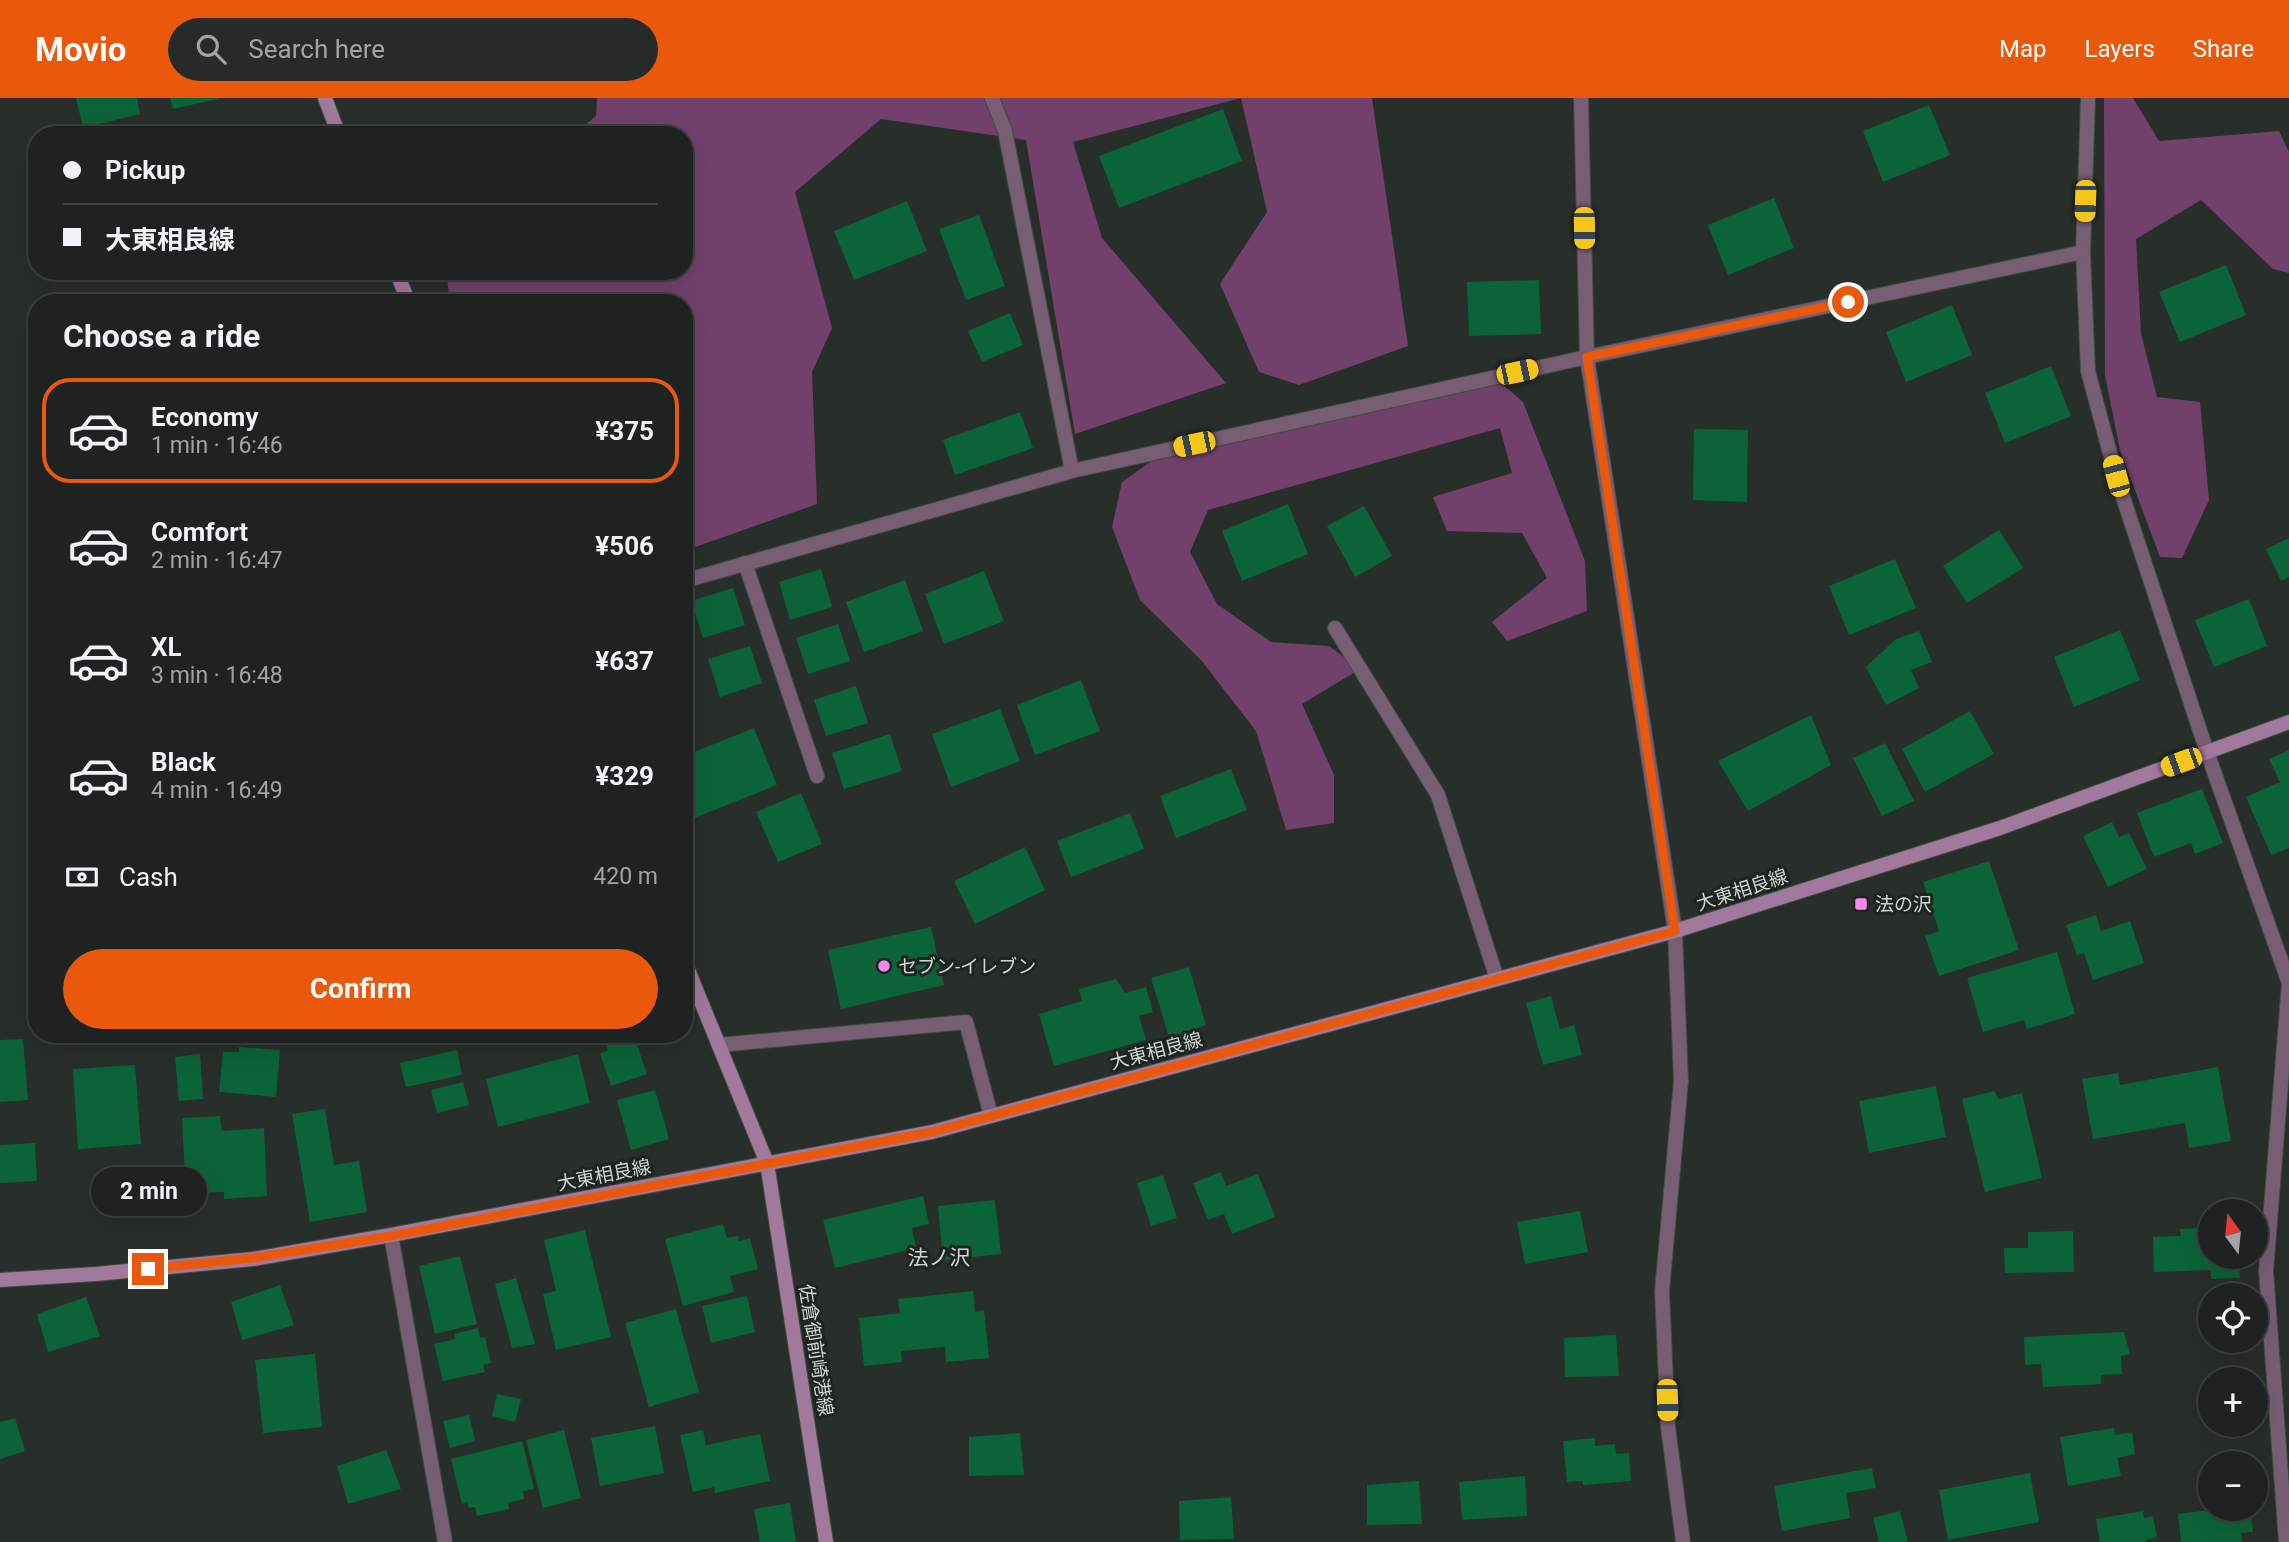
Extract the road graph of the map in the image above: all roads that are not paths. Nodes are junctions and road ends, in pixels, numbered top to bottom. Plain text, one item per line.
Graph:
1 (326, 98) edge
2 (992, 98) edge
3 (1581, 98) edge
4 (2088, 98) edge
5 (337, 126) edge
6 (2083, 252) junction
7 (1587, 357) junction
8 (1072, 471) junction
9 (746, 563) junction
10 (693, 578) edge
11 (1335, 628) dead end
12 (2289, 722) edge
13 (2207, 752) junction
14 (817, 776) dead end
15 (1675, 931) junction
16 (1497, 979) junction
17 (693, 982) edge
18 (719, 1045) junction
19 (991, 1116) junction
20 (767, 1163) junction
21 (391, 1236) junction
22 (0, 1280) edge
23 (2286, 1477) edge
24 (445, 1542) edge
25 (826, 1542) edge
26 (1683, 1542) edge
27 (2286, 1542) edge

1 - 5 main road
2 - 8 street
3 - 7 street
4 - 6 street
6 - 7 street
6 - 13 street
7 - 8 street
7 - 15 street
8 - 9 street
9 - 10 street
9 - 14 street
11 - 16 street
12 - 13 main road, 大東相良線
13 - 15 main road, 大東相良線
13 - 23 street
15 - 16 main road, 大東相良線
15 - 26 street
16 - 19 main road, 大東相良線
17 - 18 main road, 佐倉御前崎港線
18 - 19 street
18 - 20 main road, 佐倉御前崎港線
19 - 20 main road, 大東相良線
20 - 21 main road, 大東相良線
20 - 25 main road, 佐倉御前崎港線
21 - 22 main road, 大東相良線
21 - 24 street
23 - 27 street

